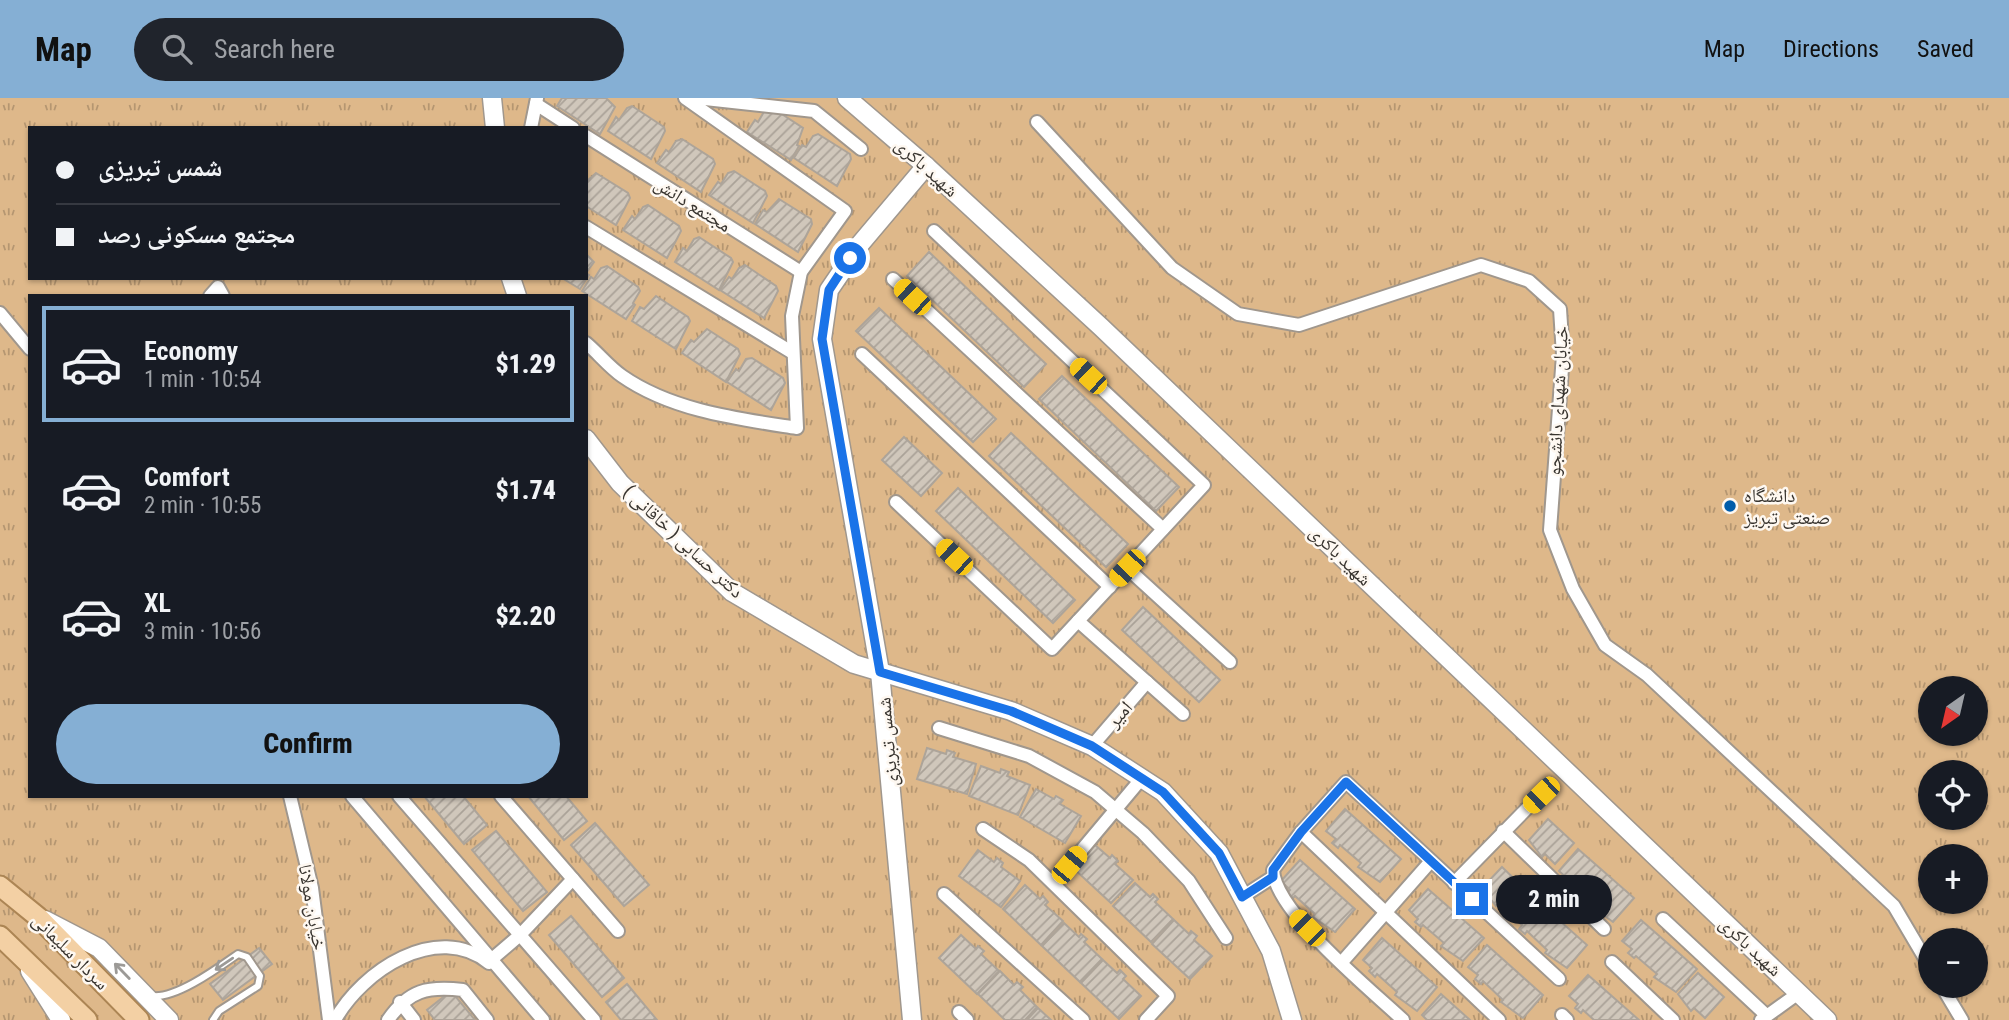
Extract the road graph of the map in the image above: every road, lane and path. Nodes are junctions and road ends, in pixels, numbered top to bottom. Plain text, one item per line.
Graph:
1 (492, 98) edge
2 (685, 98) edge
3 (696, 98) edge
4 (847, 98) edge
5 (537, 101) edge
6 (1037, 122) dead end
7 (495, 126) edge
8 (531, 126) edge
9 (570, 126) edge
10 (588, 137) edge
11 (861, 149) dead end
12 (926, 166) junction
13 (588, 228) edge
14 (933, 231) dead end
15 (801, 272) junction
16 (893, 279) dead end
17 (0, 313) edge
18 (588, 345) edge
19 (28, 347) edge
20 (793, 353) junction
21 (862, 354) dead end
22 (588, 442) edge
23 (896, 502) dead end
24 (1163, 530) junction
25 (1127, 568) junction
26 (1110, 587) junction
27 (1078, 621) junction
28 (1230, 662) dead end
29 (880, 672) junction
30 (1147, 682) junction
31 (1183, 714) dead end
32 (939, 727) dead end
33 (1092, 746) junction
34 (1142, 778) junction
35 (1541, 795) dead end
36 (290, 798) edge
37 (354, 798) edge
38 (401, 798) edge
39 (503, 798) edge
40 (1116, 811) junction
41 (983, 829) dead end
42 (1503, 831) junction
43 (1301, 832) junction
44 (1431, 861) junction
45 (1273, 877) junction
46 (573, 879) junction
47 (1054, 883) junction
48 (1454, 883) junction
49 (0, 886) edge
50 (944, 894) dead end
51 (1242, 897) junction
52 (1384, 911) junction
53 (38, 917) junction
54 (1663, 919) dead end
55 (1604, 929) dead end
56 (618, 931) dead end
57 (520, 935) junction
58 (1226, 938) dead end
59 (7, 942) edge
60 (1918, 947) edge
61 (492, 959) junction
62 (1342, 962) junction
63 (1612, 962) dead end
64 (1559, 979) dead end
65 (511, 981) junction
66 (1800, 992) junction
67 (145, 995) junction
68 (1949, 998) edge
69 (400, 1002) junction
70 (1763, 1018) edge
71 (61, 1020) edge
72 (88, 1020) edge
73 (139, 1020) edge
74 (169, 1020) edge
75 (213, 1020) edge
76 (329, 1020) edge
77 (335, 1020) edge
78 (388, 1020) edge
79 (414, 1020) edge
80 (487, 1020) edge
81 (543, 1020) edge
82 (594, 1020) edge
83 (912, 1020) edge
84 (1083, 1020) edge
85 (1146, 1020) edge
86 (1292, 1020) edge
87 (1403, 1020) edge
88 (1499, 1020) edge
89 (1673, 1020) edge
90 (1827, 1020) edge
91 (1962, 1020) edge

1 - 7 street
2 - 15 street
3 - 11 street
4 - 12 street, شهید باکری
5 - 8 street
5 - 9 street
6 - 60 street, خیابان شهدای دانشجو
10 - 15 street, مجتمع دانش
12 - 29 street, شمس تبریزی
12 - 66 street, شهید باکری
13 - 20 street
14 - 24 street
15 - 20 street
16 - 24 street
17 - 19 street
18 - 20 street
21 - 26 street
22 - 29 street, دکتر حسابی ( خاقانی )
23 - 27 street
24 - 25 street
25 - 26 street
25 - 28 street
26 - 27 street
27 - 30 street
29 - 33 street, دکتر حسابی ( خاقانی )
29 - 83 street, شمس تبریزی
30 - 31 street
30 - 33 street, امیر
32 - 40 street
33 - 34 street, دکتر حسابی ( خاقانی )
34 - 40 street
34 - 51 street, دکتر حسابی ( خاقانی )
35 - 42 street
36 - 76 street, خیابان مولانا
37 - 61 street
38 - 57 street
39 - 46 street
40 - 47 street
40 - 58 street
41 - 47 street
42 - 48 street
42 - 55 street
43 - 44 street
43 - 45 street
43 - 52 street
44 - 48 street
44 - 52 street
45 - 51 street
45 - 62 street
46 - 56 street
46 - 57 street
47 - 85 street
48 - 64 street
49 - 53 main road, سردار سلیمانی
50 - 84 street
51 - 86 street, دکتر حسابی ( خاقانی )
52 - 62 street
52 - 88 street
67 -> 53 street
53 - 73 main road, سردار سلیمانی
54 - 70 street
57 - 61 street
57 - 82 street
59 - 71 street
59 - 72 main road, سردار سلیمانی
61 - 65 street
62 - 87 street
63 - 89 street
65 - 77 street
65 - 81 street
66 - 70 street
66 - 90 street, شهید باکری
67 - 74 street
75 -> 67 lane
68 - 91 street
69 - 78 street
69 - 79 street
69 - 80 street

